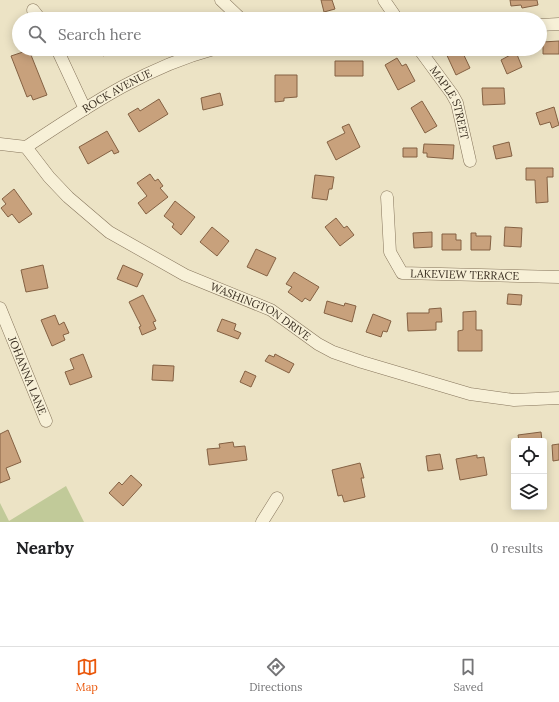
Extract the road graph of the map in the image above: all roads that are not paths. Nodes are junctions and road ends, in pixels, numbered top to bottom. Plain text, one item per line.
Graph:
1 (221, 0) edge
2 (384, 0) edge
3 (234, 12) edge
4 (392, 12) edge
5 (559, 24) edge
6 (547, 25) edge
7 (60, 56) edge
8 (194, 56) edge
9 (424, 56) edge
10 (85, 109) junction
11 (0, 144) edge
12 (26, 147) junction
13 (470, 162) dead end
14 (387, 197) dead end
15 (559, 277) edge
16 (0, 308) edge
17 (559, 398) edge
18 (46, 421) dead end
19 (277, 498) dead end
20 (262, 522) edge

1 - 3 street
2 - 4 street
5 - 6 street
7 - 10 street
8 - 10 street, ROCK AVENUE
9 - 13 street, MAPLE STREET
10 - 12 street, ROCK AVENUE
11 - 12 street
12 - 17 street, WASHINGTON DRIVE
14 - 15 street, LAKEVIEW TERRACE
16 - 18 street, JOHANNA LANE
19 - 20 street

